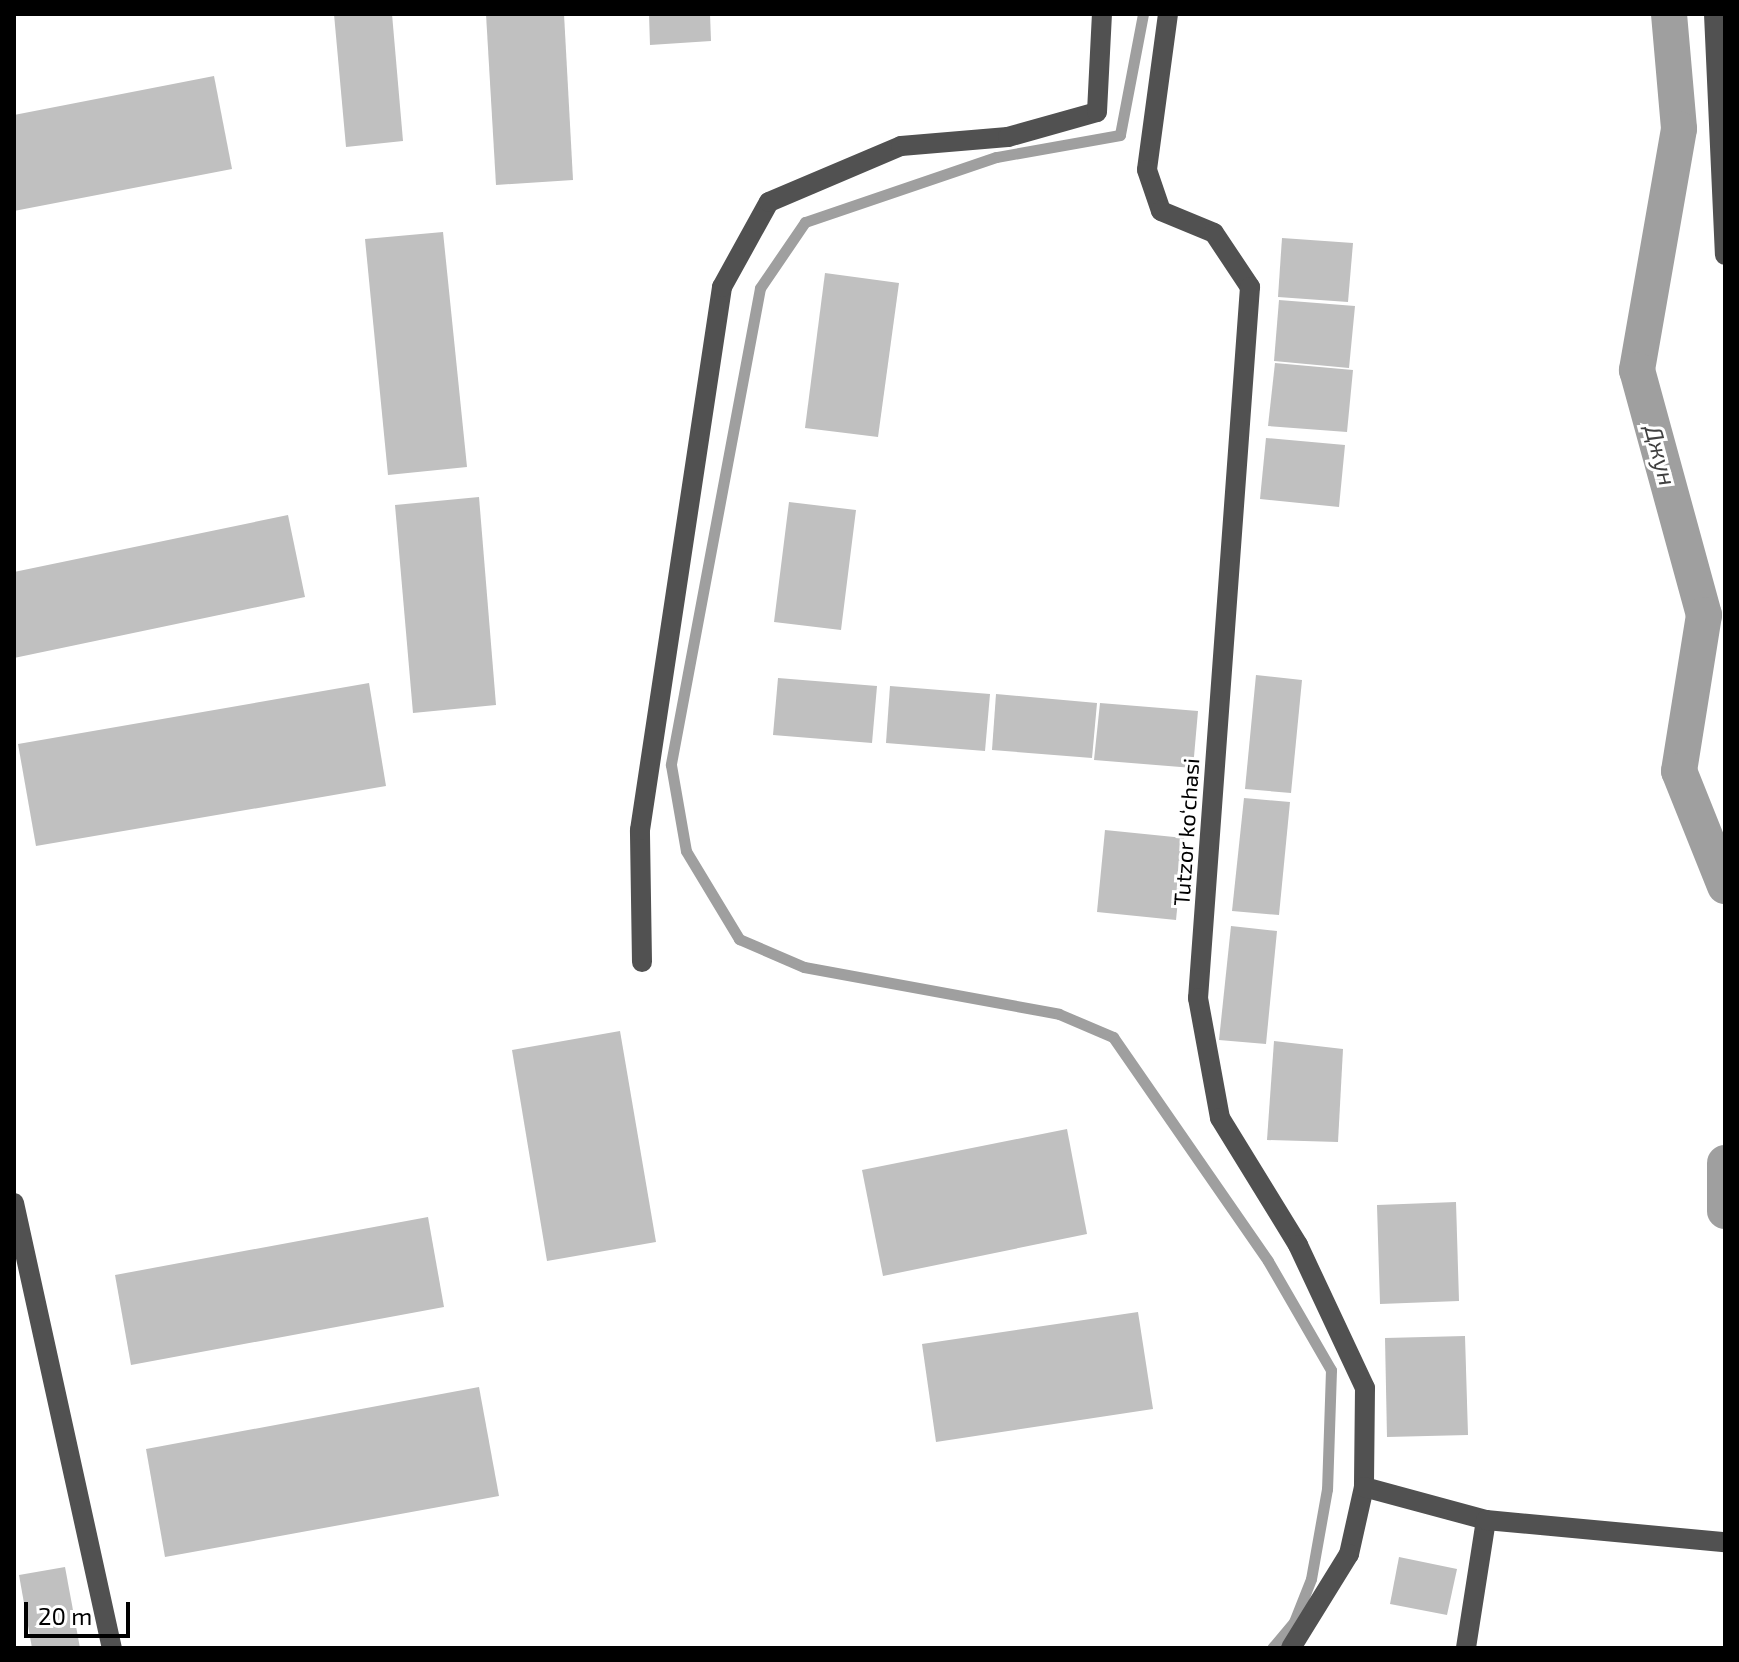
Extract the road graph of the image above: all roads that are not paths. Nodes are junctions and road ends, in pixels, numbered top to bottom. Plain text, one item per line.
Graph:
1 (1102, 14) edge
2 (1168, 14) edge
3 (1714, 14) edge
4 (1724, 222) edge
5 (1725, 255) edge
6 (642, 962) dead end
7 (14, 1203) edge
8 (1364, 1487) junction
9 (1486, 1520) junction
10 (1725, 1542) edge
11 (112, 1648) edge
12 (1291, 1648) edge
13 (1466, 1648) edge

1 - 6 street
2 - 8 street, Tutzor ko‘chasi
3 - 4 street
4 - 5 street
7 - 11 street
8 - 9 street
8 - 12 street, Tutzor ko‘chasi
9 - 10 street
9 - 13 street

